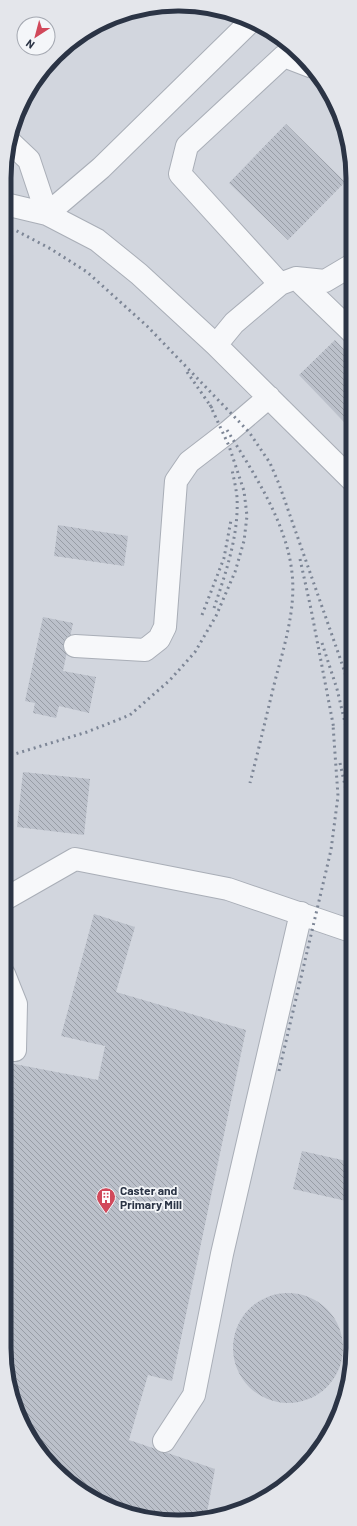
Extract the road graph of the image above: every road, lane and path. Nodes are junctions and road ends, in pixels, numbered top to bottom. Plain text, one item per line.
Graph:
1 (247, 25) edge
2 (298, 62) edge
3 (14, 146) edge
4 (11, 205) edge
5 (47, 214) junction
6 (346, 268) edge
7 (288, 281) junction
8 (346, 327) edge
9 (216, 345) junction
10 (269, 397) junction
11 (346, 474) edge
12 (75, 646) dead end
13 (11, 896) edge
14 (301, 913) junction
15 (346, 929) edge
16 (11, 992) edge
17 (15, 1050) dead end
18 (164, 1441) dead end

1 - 5 lane
2 - 7 lane
3 - 5 lane
4 - 5 lane
5 - 9 lane
6 - 7 lane
7 - 8 lane
7 - 9 lane
9 - 10 lane
10 - 11 lane
10 - 12 lane
13 - 14 lane
14 - 15 lane
14 - 18 lane
16 - 17 lane

